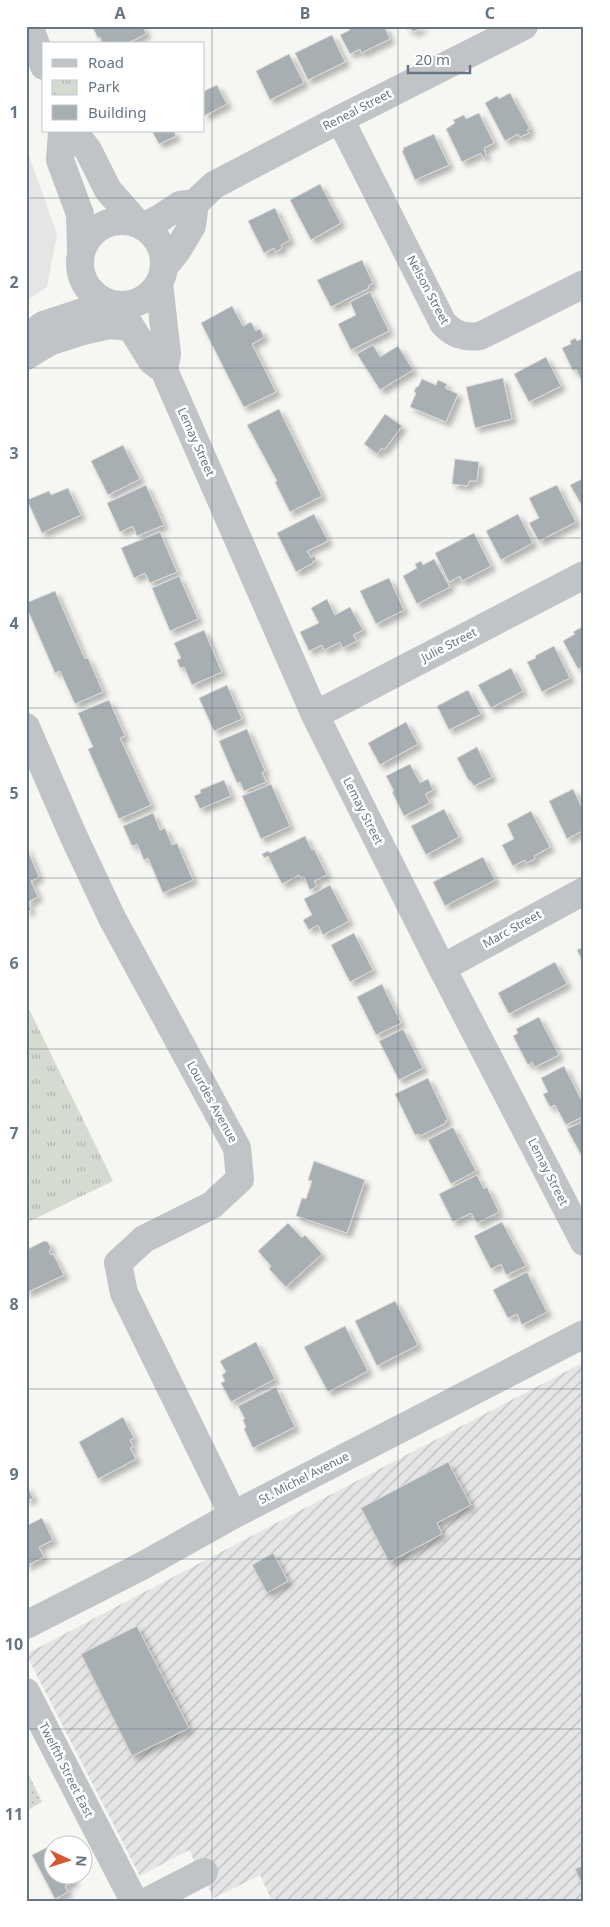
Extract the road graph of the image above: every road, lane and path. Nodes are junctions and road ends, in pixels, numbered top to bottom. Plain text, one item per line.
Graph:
1 (29, 26) edge
2 (524, 26) edge
3 (42, 61) edge
4 (340, 118) junction
5 (62, 132) edge
6 (75, 132) edge
7 (195, 202) junction
8 (140, 226) junction
9 (81, 251) junction
10 (161, 275) junction
11 (584, 284) edge
12 (119, 312) junction
13 (26, 338) edge
14 (26, 356) edge
15 (164, 370) junction
16 (584, 575) edge
17 (315, 715) junction
18 (26, 727) edge
19 (584, 891) edge
20 (442, 968) junction
21 (577, 1212) edge
22 (584, 1242) edge
23 (584, 1334) edge
24 (233, 1515) junction
25 (26, 1625) edge
26 (26, 1692) edge
27 (204, 1872) dead end
28 (134, 1901) edge
29 (148, 1901) edge

1 - 3 street
2 - 4 street, Reneal Street
4 - 7 street, Reneal Street
4 - 11 street, Nelson Street
5 - 9 street
6 - 8 street
7 - 8 street, Reneal Street
7 - 10 street
8 - 9 street
8 - 10 street
9 - 12 street
10 - 12 street
10 - 15 street, Lemay Street
12 - 13 street
12 - 14 street
12 - 15 street, Lemay Street
15 - 17 street, Lemay Street
16 - 17 street, Julie Street
17 - 20 street, Lemay Street
18 - 24 street, Lourdes Avenue
19 - 20 street, Marc Street
20 - 21 street, Lemay Street
21 - 22 street, Lemay Street
23 - 24 street, St. Michel Avenue
24 - 25 street, St. Michel Avenue
26 - 28 street, Twelfth Street East
27 - 29 street

